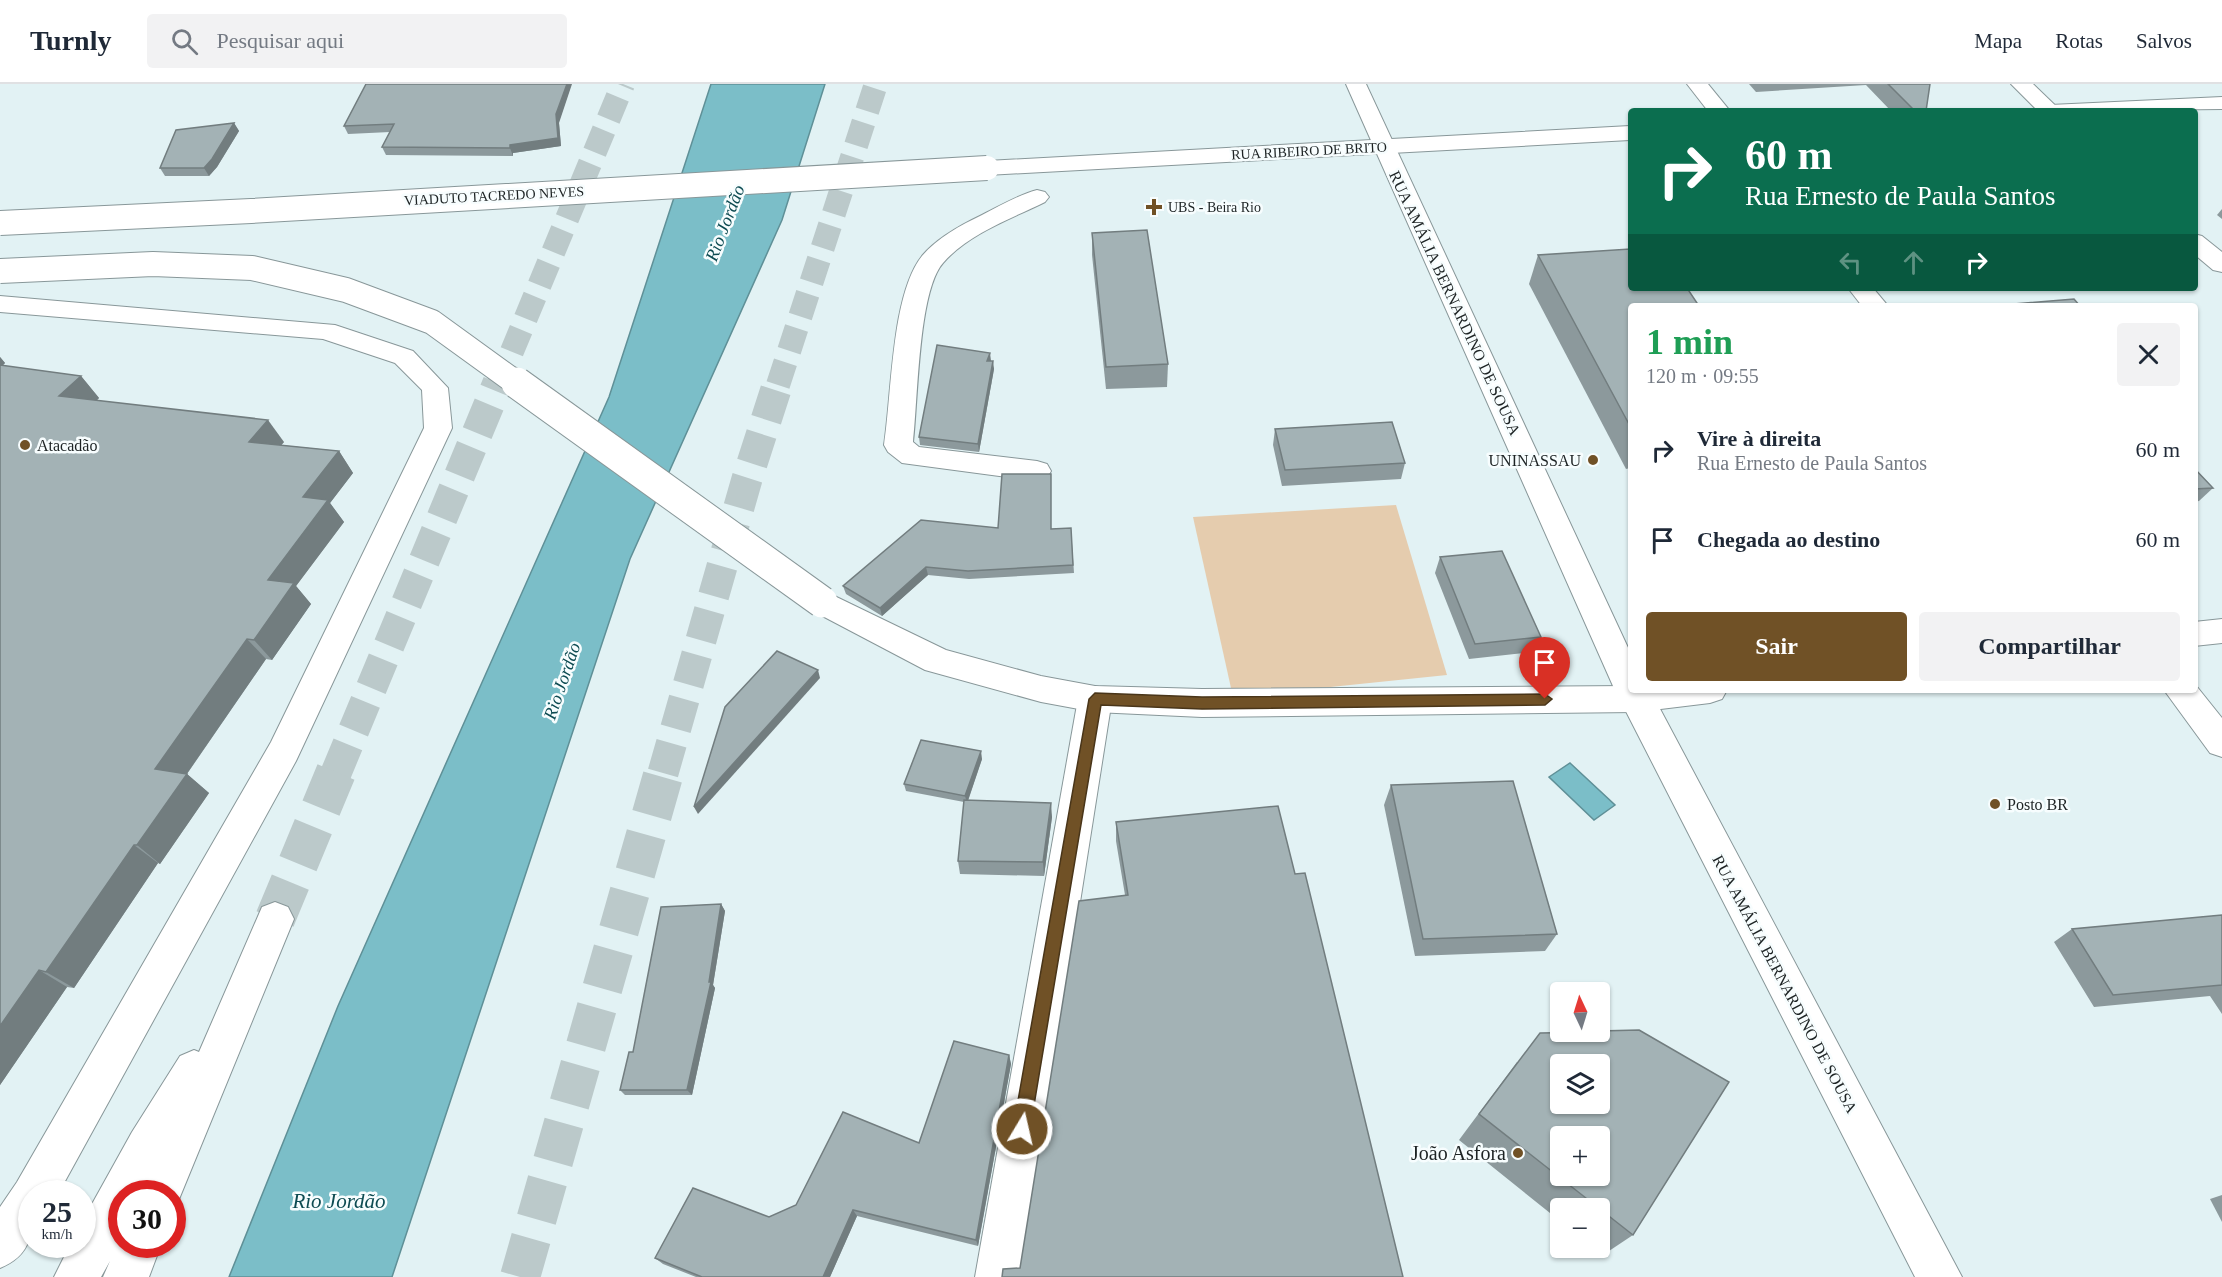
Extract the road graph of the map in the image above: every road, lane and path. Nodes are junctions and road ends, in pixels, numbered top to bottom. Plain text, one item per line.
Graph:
1 (1356, 84) edge
2 (1697, 84) edge
3 (2021, 84) edge
4 (2222, 103) edge
5 (1717, 108) edge
6 (2047, 108) edge
7 (2114, 108) edge
8 (1628, 133) edge
9 (1384, 147) junction
10 (987, 168) joint
11 (1037, 196) dead end
12 (0, 223) edge
13 (2198, 244) edge
14 (2222, 265) edge
15 (0, 271) edge
16 (1862, 291) edge
17 (1872, 303) edge
18 (0, 304) edge
19 (1037, 471) edge
20 (2222, 631) edge
21 (2198, 634) edge
22 (1628, 680) edge
23 (1628, 691) edge
24 (1634, 693) edge
25 (2183, 693) edge
26 (1095, 699) junction
27 (2222, 743) edge
28 (275, 919) tunnel mouth
29 (248, 985) junction
30 (42, 1180) edge
31 (129, 1180) edge
32 (166, 1180) edge
33 (18, 1219) edge
34 (108, 1220) edge
35 (0, 1246) edge
36 (134, 1258) edge
37 (77, 1277) edge
38 (126, 1277) edge
39 (998, 1277) edge
40 (1939, 1277) edge

1 - 9 street, RUA AMÁLIA BERNARDINO DE SOUSA
2 - 5 street
3 - 6 street
4 - 7 street
8 - 9 street, RUA RIBEIRO DE BRITO
9 - 10 street, RUA RIBEIRO DE BRITO
9 - 22 street, RUA AMÁLIA BERNARDINO DE SOUSA
10 - 12 street, VIADUTO TACREDO NEVES, bridge
11 - 19 street
13 - 14 street
15 - 26 street, bridge
16 - 17 street
18 - 30 street
20 - 21 street
23 - 26 street
24 - 40 street, RUA AMÁLIA BERNARDINO DE SOUSA
25 - 27 street
26 - 39 street
28 - 29 street
29 - 31 street
29 - 32 street
33 - 35 street
34 - 37 street
36 - 38 street

